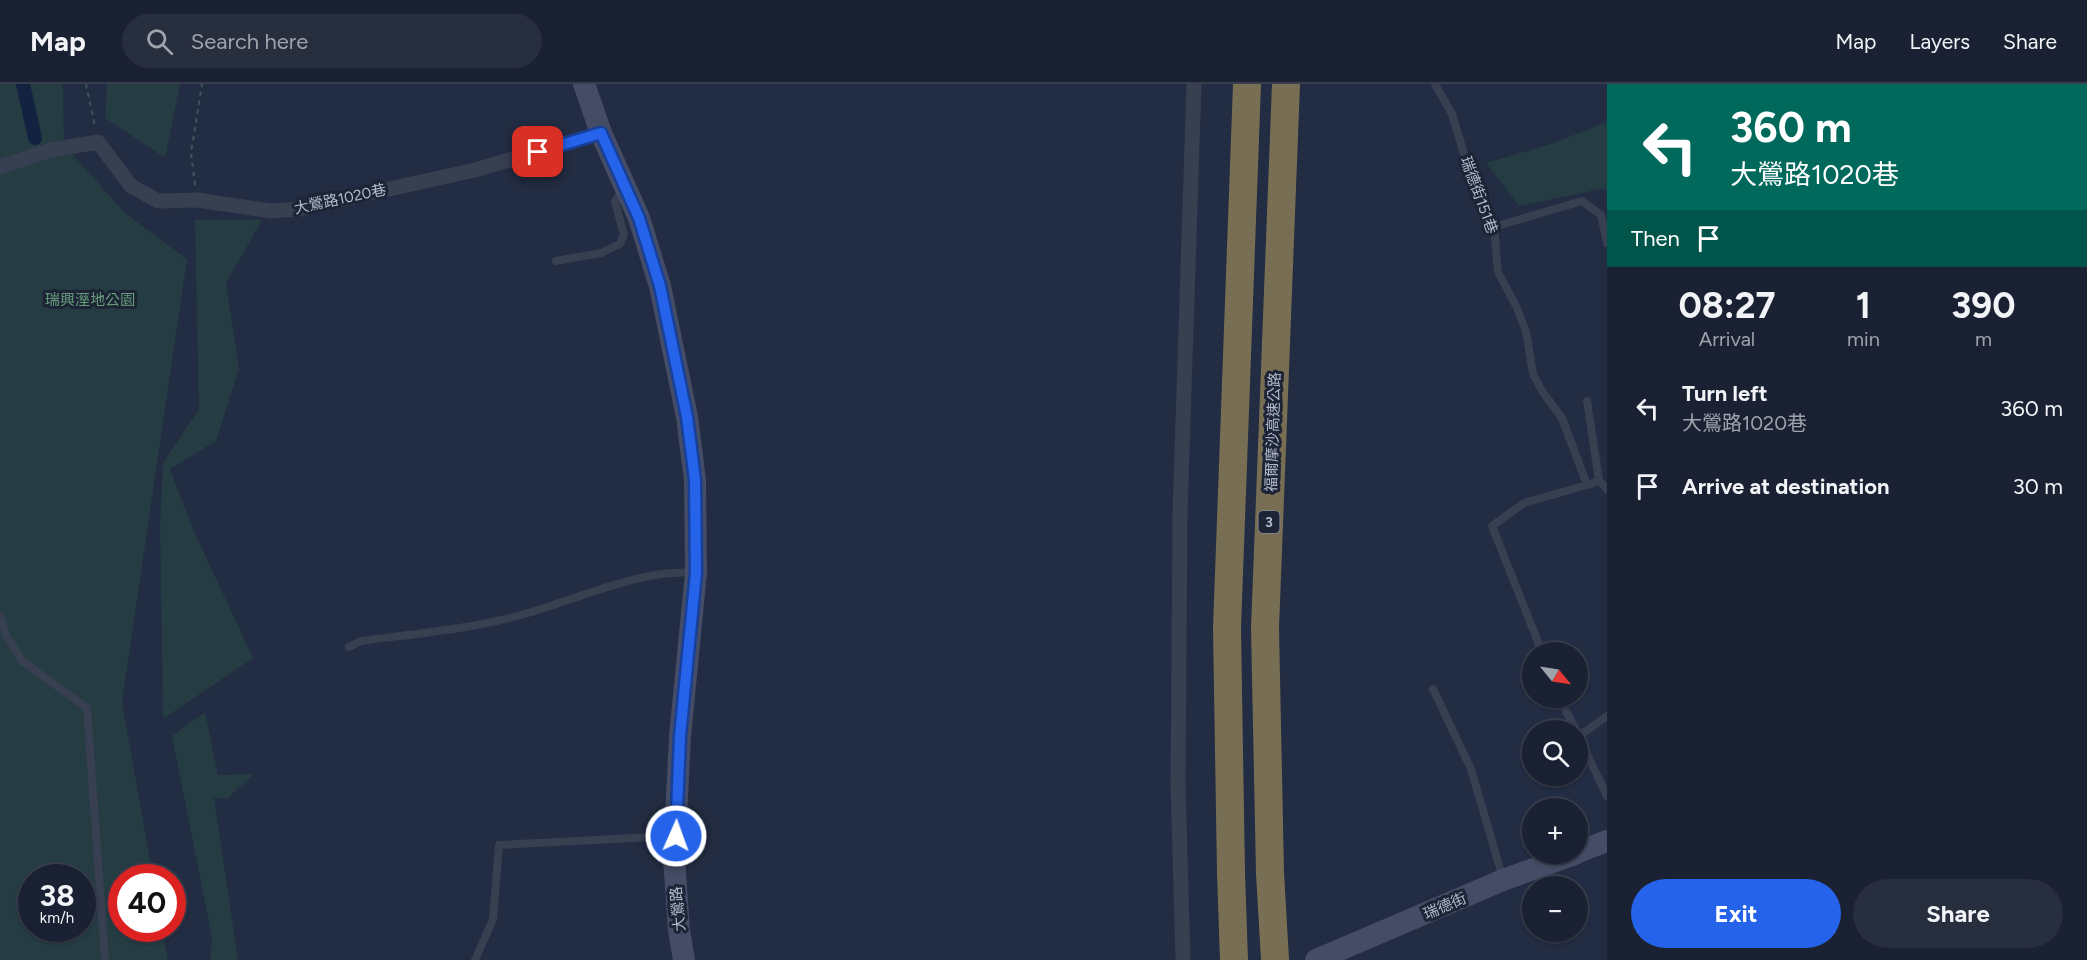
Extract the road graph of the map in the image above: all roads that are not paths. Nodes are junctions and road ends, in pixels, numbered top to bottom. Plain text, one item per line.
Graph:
1 (584, 84) edge
2 (1194, 84) edge
3 (1248, 84) edge
4 (1286, 84) edge
5 (1435, 84) edge
6 (601, 133) junction
7 (0, 167) edge
8 (626, 186) junction
9 (1494, 227) junction
10 (1607, 243) edge
11 (556, 261) dead end
12 (1587, 401) dead end
13 (1599, 481) junction
14 (1587, 485) junction
15 (1607, 489) edge
16 (696, 573) junction
17 (0, 616) edge
18 (1538, 642) edge
19 (349, 647) dead end
20 (1433, 689) dead end
21 (1607, 716) edge
22 (1588, 728) edge
23 (1588, 755) edge
24 (1607, 796) edge
25 (676, 836) junction
26 (1607, 841) edge
27 (1588, 848) edge
28 (1546, 864) edge
29 (1503, 880) junction
30 (105, 960) edge
31 (475, 960) edge
32 (684, 960) edge
33 (1183, 960) edge
34 (1234, 960) edge
35 (1275, 960) edge
36 (1316, 960) edge

1 - 6 street, 大鶯路
2 - 33 street
3 - 34 highway
4 - 35 highway, 福爾摩沙高速公路 / 3
5 - 9 lane, 瑞德街151巷
6 - 7 street, 大鶯路1020巷
6 - 8 street, 大鶯路
8 - 11 lane
8 - 16 street, 大鶯路
9 - 10 lane
9 - 14 lane, 瑞德街151巷
12 - 13 lane
13 - 14 lane
13 - 15 lane
14 - 18 lane
16 - 19 lane
16 - 25 street, 大鶯路
17 - 30 lane
20 - 29 lane
21 - 22 lane
23 - 24 lane
25 - 31 lane
25 - 32 street, 大鶯路
26 - 27 street, 瑞德街
28 - 29 street, 瑞德街
29 - 36 street, 瑞德街

